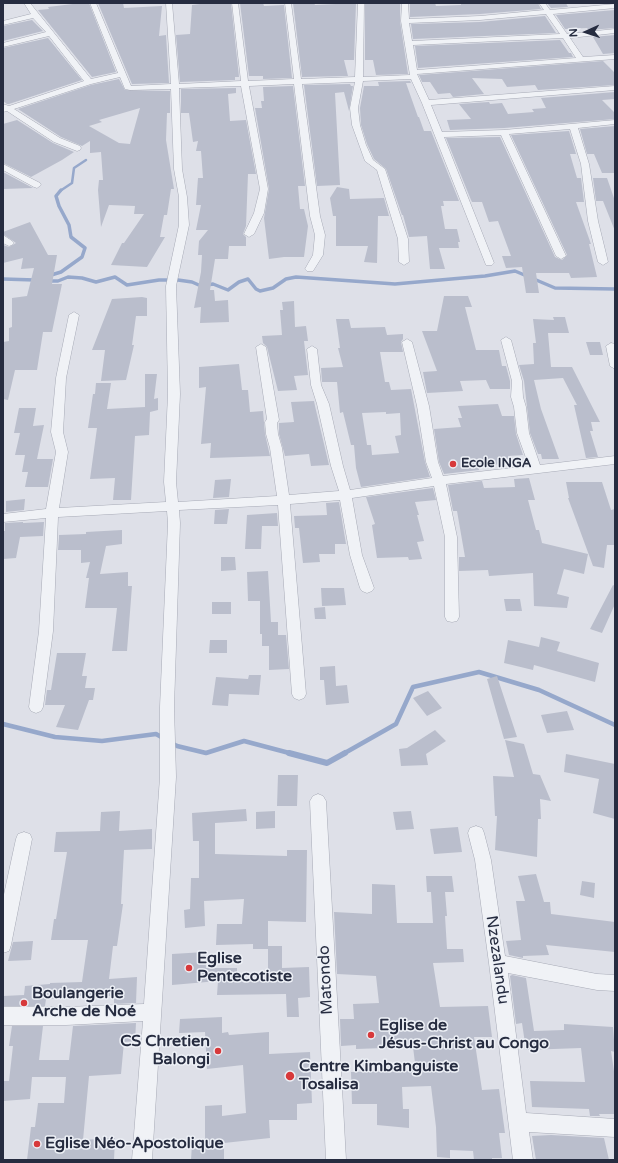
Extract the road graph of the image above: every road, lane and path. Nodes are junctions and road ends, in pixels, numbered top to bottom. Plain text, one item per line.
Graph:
1 (27, 3) edge
2 (94, 3) edge
3 (169, 3) edge
4 (235, 3) edge
5 (288, 3) edge
6 (361, 3) edge
7 (405, 3) edge
8 (542, 3) edge
9 (615, 6) edge
10 (548, 12) junction
11 (35, 15) junction
12 (405, 21) junction
13 (3, 23) edge
14 (615, 31) edge
15 (51, 34) junction
16 (566, 36) junction
17 (409, 43) junction
18 (3, 45) edge
19 (615, 56) edge
20 (581, 59) junction
21 (123, 74) junction
22 (414, 74) junction
23 (359, 80) junction
24 (89, 82) junction
25 (299, 82) junction
26 (245, 85) junction
27 (175, 87) junction
28 (615, 88) edge
29 (426, 103) junction
30 (5, 108) edge
31 (615, 122) edge
32 (573, 125) junction
33 (504, 132) junction
34 (439, 135) junction
35 (77, 148) dead end
36 (3, 167) edge
37 (13, 172) junction
38 (3, 176) edge
39 (37, 185) dead end
40 (249, 234) dead end
41 (561, 256) dead end
42 (404, 262) dead end
43 (488, 262) dead end
44 (603, 262) dead end
45 (310, 270) dead end
46 (74, 315) dead end
47 (506, 340) dead end
48 (408, 342) dead end
49 (611, 346) dead end
50 (261, 347) dead end
51 (312, 349) dead end
52 (615, 366) edge
53 (615, 460) edge
54 (536, 470) junction
55 (439, 481) junction
56 (346, 495) junction
57 (284, 500) junction
58 (173, 506) junction
59 (52, 513) junction
60 (3, 518) edge
61 (367, 588) dead end
62 (452, 617) dead end
63 (299, 694) dead end
64 (36, 707) dead end
65 (318, 801) dead end
66 (476, 833) dead end
67 (24, 839) dead end
68 (3, 945) edge
69 (498, 963) junction
70 (615, 983) edge
71 (152, 1012) junction
72 (3, 1016) edge
73 (518, 1122) junction
74 (615, 1128) edge
75 (142, 1160) edge
76 (336, 1160) edge
77 (523, 1160) edge

1 - 11 street
2 - 21 street
3 - 27 street
4 - 26 street
5 - 25 street
6 - 23 street
7 - 12 street
8 - 10 street
9 - 10 street
10 - 12 street
10 - 16 street
11 - 13 street
11 - 15 street
12 - 17 street
14 - 16 street
15 - 18 street
15 - 24 street
16 - 17 street
16 - 20 street
17 - 22 street
19 - 20 street
20 - 22 street
21 - 24 street
21 - 27 street
22 - 23 street
22 - 29 street
23 - 25 street
23 - 42 street
24 - 30 street
25 - 26 street
25 - 45 street
26 - 27 street
26 - 40 street
27 - 58 street
28 - 29 street
29 - 34 street
30 - 35 street
31 - 32 street
32 - 33 street
32 - 44 street
33 - 34 street
33 - 41 street
34 - 43 street
36 - 37 street
37 - 38 street
37 - 39 street
46 - 59 street
47 - 54 street
48 - 55 street
49 - 52 street
50 - 57 street
51 - 56 street
53 - 54 street
54 - 55 street
55 - 56 street
55 - 62 street
56 - 57 street
56 - 61 street
57 - 58 street
57 - 63 street
58 - 59 street
58 - 71 street
59 - 60 street
59 - 64 street
65 - 76 street, Matondo
66 - 69 street, Nzezalandu
67 - 68 street
69 - 70 street
69 - 73 street, Nzezalandu
71 - 72 street
71 - 75 street
73 - 74 street
73 - 77 street, Nzezalandu

